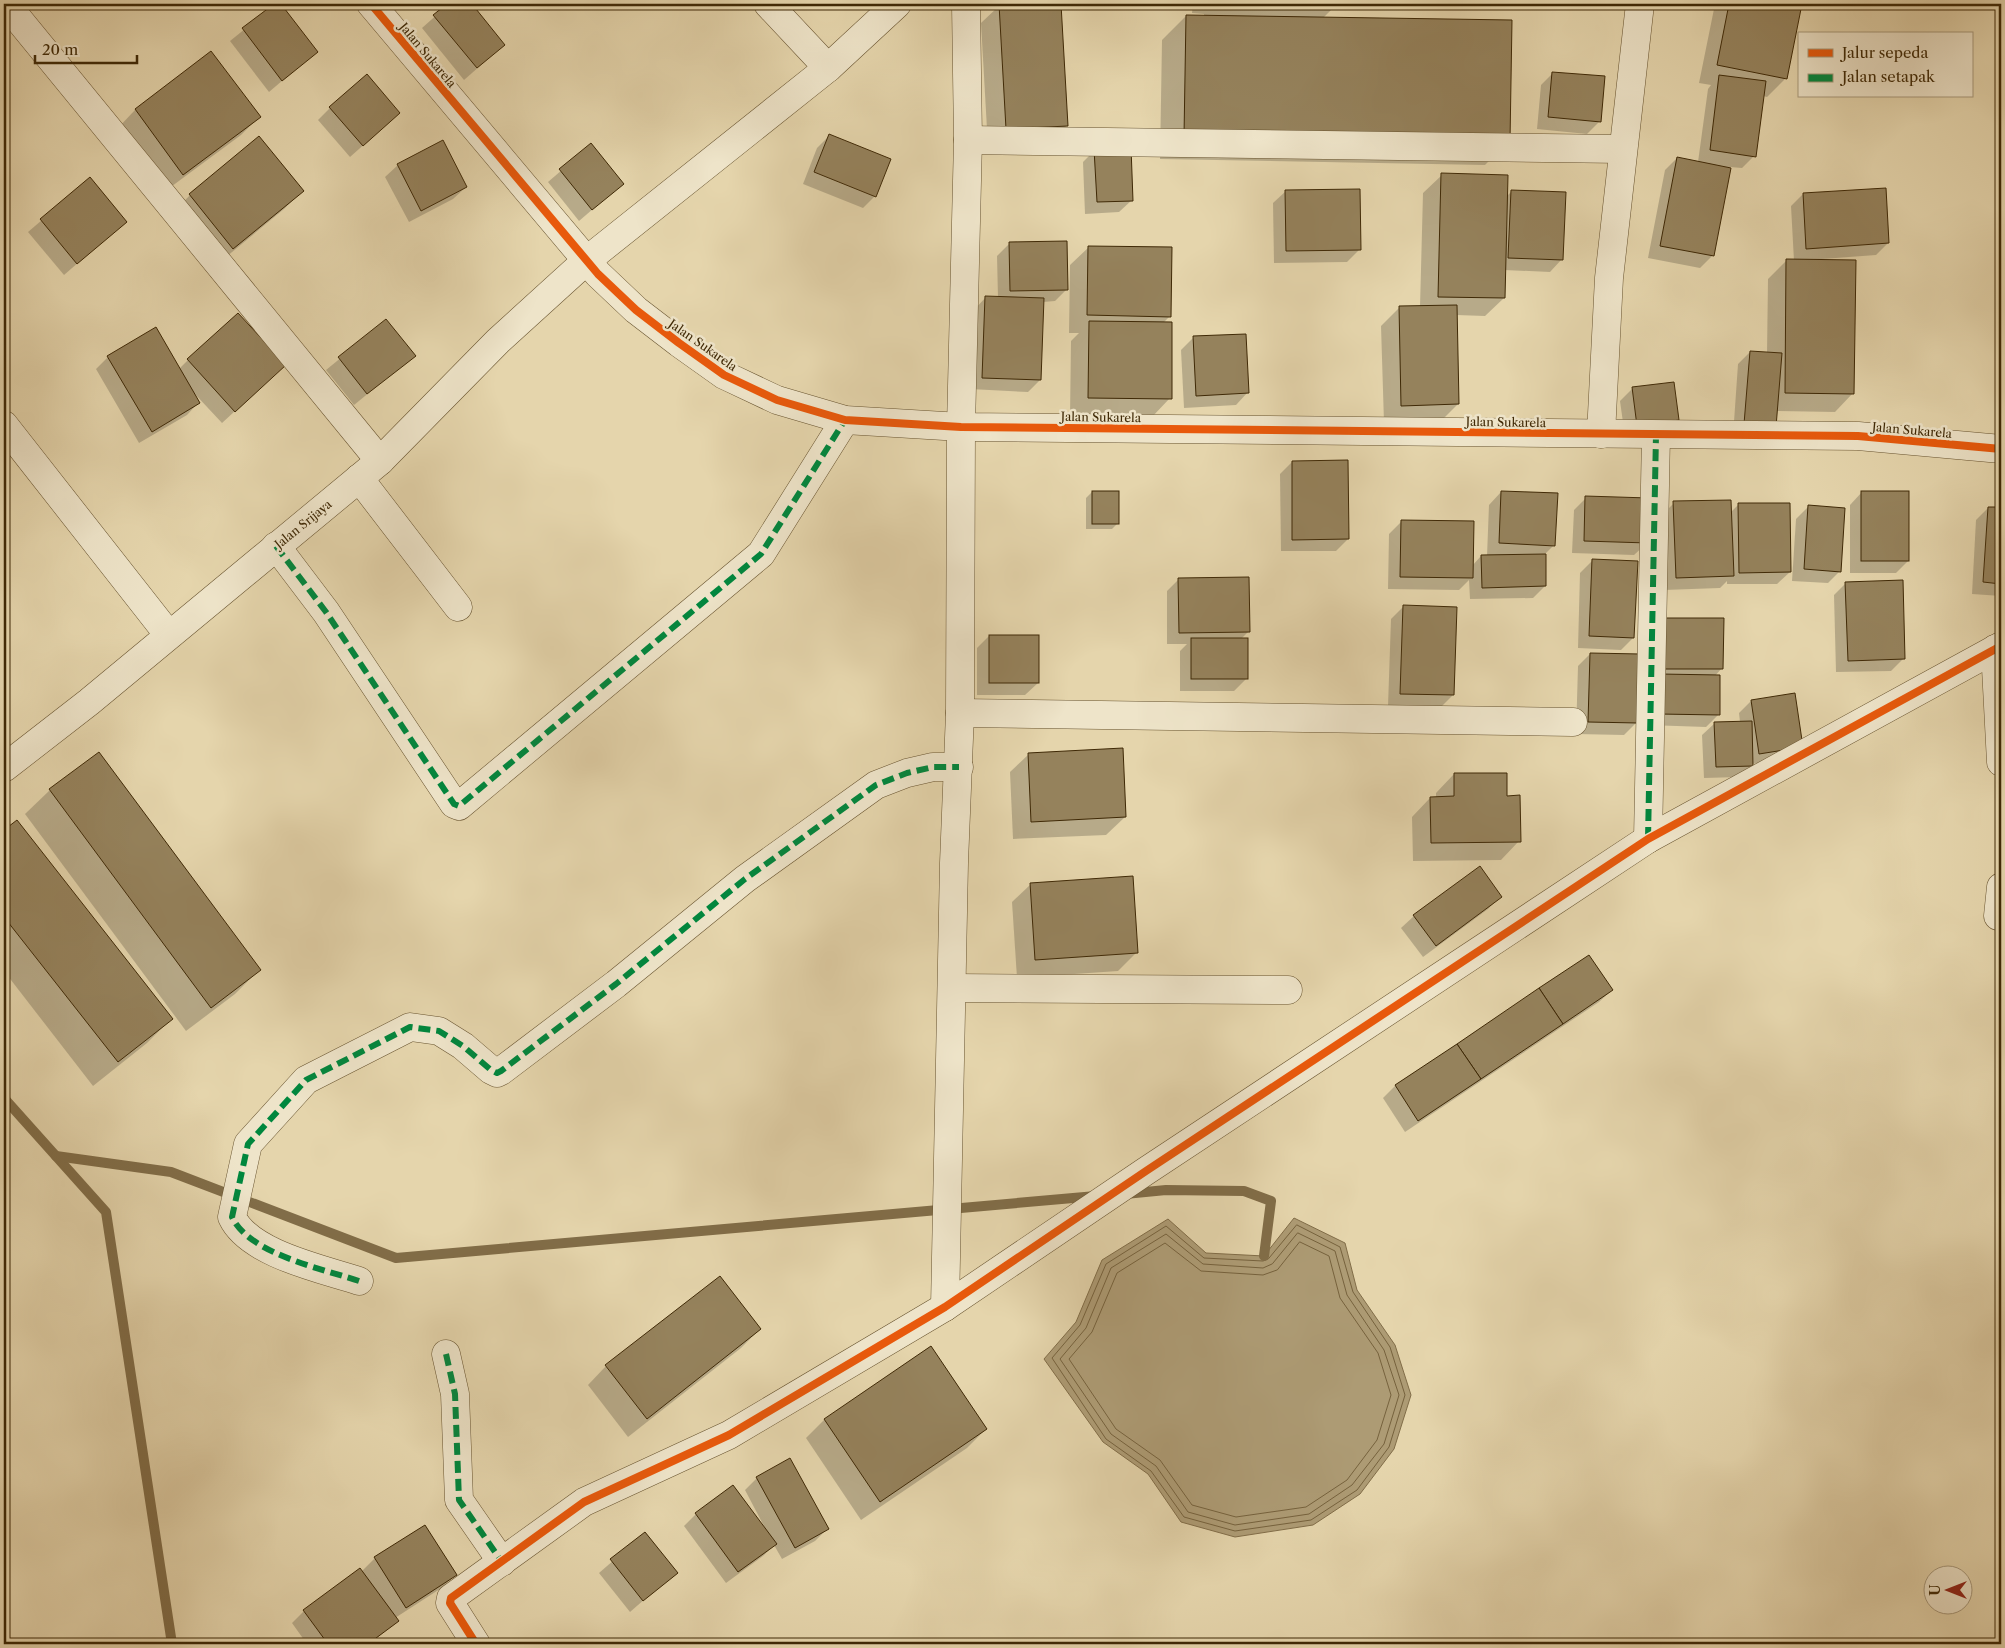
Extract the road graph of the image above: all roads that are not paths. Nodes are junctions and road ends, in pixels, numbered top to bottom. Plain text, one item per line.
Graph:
1 (6, 4) edge
2 (371, 4) edge
3 (768, 4) edge
4 (897, 4) edge
5 (966, 4) edge
6 (1640, 4) edge
7 (828, 68) junction
8 (968, 140) junction
9 (1622, 149) junction
10 (586, 261) junction
11 (845, 420) junction
12 (4, 425) edge
13 (961, 427) junction
14 (1601, 434) junction
15 (1656, 435) junction
16 (2001, 449) edge
17 (370, 470) junction
18 (276, 546) junction
19 (458, 607) dead end
20 (168, 634) junction
21 (1998, 647) edge
22 (960, 713) junction
23 (1574, 722) dead end
24 (2001, 762) edge
25 (959, 767) junction
26 (4, 768) edge
27 (1648, 839) junction
28 (2001, 887) edge
29 (1998, 916) dead end
30 (952, 988) junction
31 (1288, 990) dead end
32 (359, 1281) dead end
33 (944, 1307) junction
34 (446, 1354) dead end
35 (502, 1562) junction
36 (476, 1644) edge

1 - 17 street
2 - 10 street, Jalan Sukarela
3 - 7 street
4 - 7 street, Jalan Srijaya
5 - 8 street
6 - 9 street
7 - 10 street, Jalan Srijaya
8 - 9 street
8 - 13 street
9 - 14 street
10 - 11 street, Jalan Sukarela
10 - 17 street, Jalan Srijaya
11 - 13 street, Jalan Sukarela
11 - 18 street
12 - 20 street
13 - 14 street, Jalan Sukarela
13 - 22 street
14 - 15 street, Jalan Sukarela
15 - 16 street, Jalan Sukarela
15 - 27 street
17 - 18 street, Jalan Srijaya
17 - 19 street
18 - 20 street, Jalan Srijaya
20 - 26 street, Jalan Srijaya
21 - 24 street
21 - 27 street
22 - 23 street
22 - 25 street
25 - 30 street
25 - 32 street
27 - 33 street
28 - 29 street
30 - 31 street
30 - 33 street
33 - 35 street
34 - 35 street
35 - 36 street

